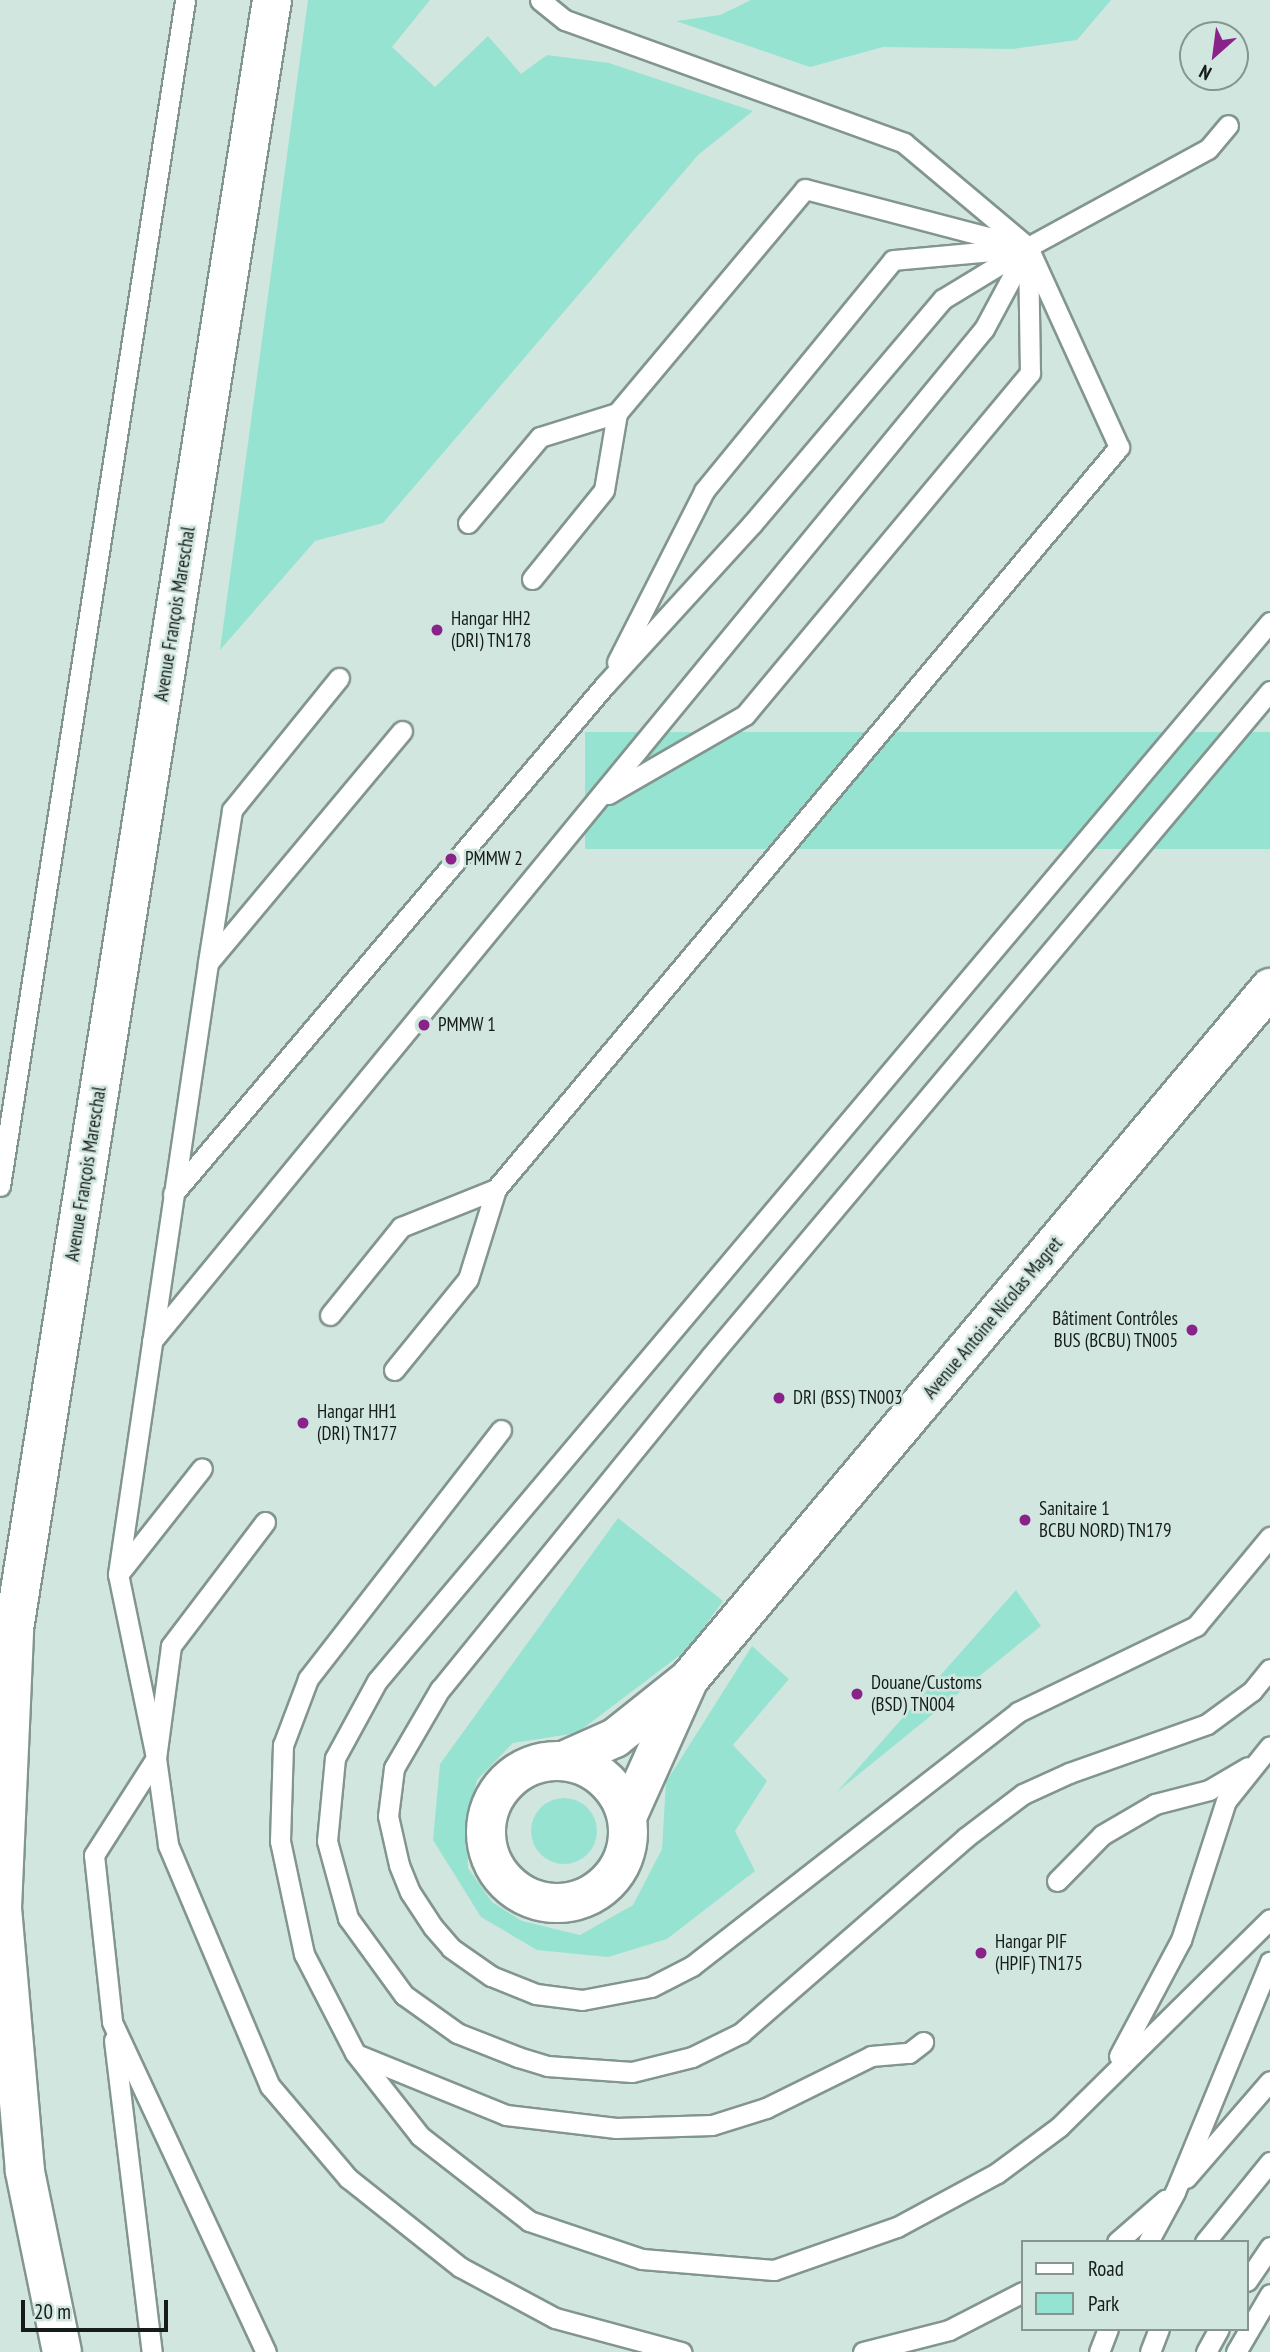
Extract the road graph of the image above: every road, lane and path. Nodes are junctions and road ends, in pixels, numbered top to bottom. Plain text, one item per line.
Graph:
1 (185, 0) edge
2 (272, 0) edge
3 (540, 0) edge
4 (1228, 125) dead end
5 (1028, 247) junction
6 (617, 412) junction
7 (468, 523) dead end
8 (533, 579) dead end
9 (1270, 622) edge
10 (340, 678) dead end
11 (605, 685) junction
12 (1270, 691) edge
13 (402, 731) dead end
14 (598, 799) junction
15 (208, 962) junction
16 (1270, 988) edge
17 (0, 1186) edge
18 (496, 1189) junction
19 (173, 1195) junction
20 (330, 1315) dead end
21 (150, 1343) junction
22 (394, 1370) dead end
23 (501, 1430) dead end
24 (202, 1468) dead end
25 (265, 1522) dead end
26 (1270, 1537) edge
27 (118, 1574) junction
28 (1270, 1670) edge
29 (689, 1679) junction
30 (1270, 1745) edge
31 (156, 1758) junction
32 (563, 1761) junction
33 (1256, 1762) junction
34 (627, 1817) junction
35 (1057, 1881) dead end
36 (1270, 1919) edge
37 (1270, 1962) edge
38 (111, 2022) junction
39 (923, 2042) dead end
40 (355, 2053) junction
41 (1111, 2073) junction
42 (1270, 2081) edge
43 (1270, 2162) edge
44 (1175, 2192) junction
45 (1118, 2240) edge
46 (1149, 2240) edge
47 (1207, 2240) edge
48 (1270, 2247) edge
49 (1249, 2278) edge
50 (1021, 2293) edge
51 (1270, 2294) edge
52 (1249, 2330) edge
53 (1107, 2331) edge
54 (1158, 2331) edge
55 (1218, 2331) edge
56 (1248, 2331) edge
57 (62, 2352) edge
58 (152, 2352) edge
59 (266, 2352) edge
60 (681, 2352) edge
61 (863, 2352) edge
62 (1099, 2352) edge
63 (1150, 2352) edge
64 (1206, 2352) edge
65 (1236, 2352) edge

1 - 17 lane
2 - 57 street, Avenue François Mareschal
3 - 5 lane
4 - 5 lane
5 - 6 lane
5 - 11 lane
5 - 11 lane
5 - 14 lane
5 - 14 lane
5 - 18 lane
6 - 7 lane
6 - 8 lane
9 - 28 lane
10 - 15 lane
11 - 19 lane
12 - 26 lane
13 - 15 lane
14 - 21 lane
15 - 19 lane
16 - 29 street, Avenue Antoine Nicolas Magret
18 - 20 lane
18 - 22 lane
19 - 21 lane
21 - 27 lane
23 - 40 lane
24 - 27 lane
25 - 31 lane
27 - 31 lane
29 - 32 street, Avenue Antoine Nicolas Magret
29 - 34 street, Avenue Antoine Nicolas Magret
30 - 33 lane
31 - 38 lane
31 - 60 lane
32 - 34 street
32 - 34 street, Avenue Antoine Nicolas Magret
33 - 35 lane
33 - 41 lane
36 - 41 lane
37 - 44 lane
38 - 58 lane
38 - 59 lane
39 - 40 lane
40 - 41 lane
42 - 44 lane
43 - 47 lane
44 - 45 lane
44 - 46 lane
48 - 49 lane
50 - 61 lane
51 - 52 lane
53 - 62 lane
54 - 63 lane
55 - 64 lane
56 - 65 lane

